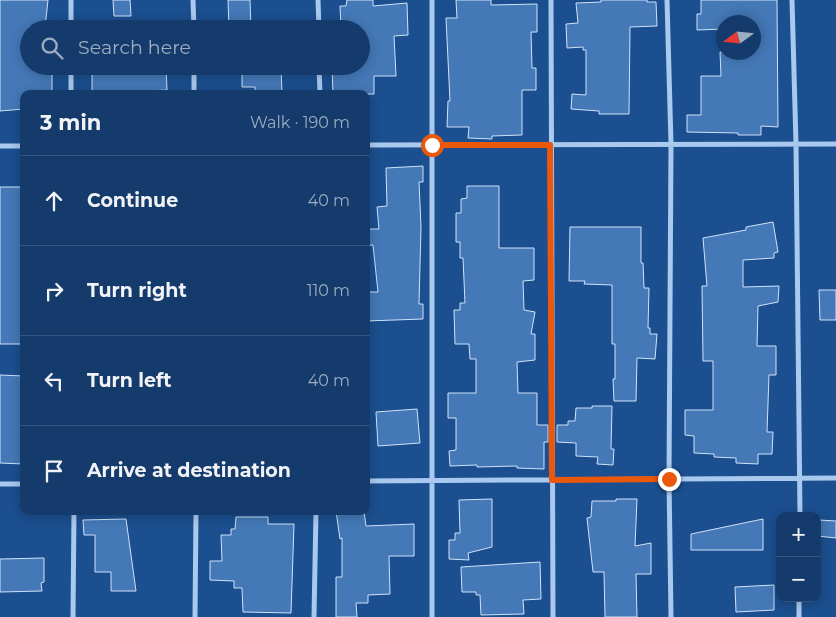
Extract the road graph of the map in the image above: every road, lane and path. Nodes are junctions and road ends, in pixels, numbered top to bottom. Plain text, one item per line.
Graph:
1 (70, 0) edge
2 (193, 0) edge
3 (318, 0) edge
4 (432, 0) edge
5 (551, 0) edge
6 (667, 0) edge
7 (792, 0) edge
8 (70, 20) edge
9 (194, 20) edge
10 (319, 20) edge
11 (71, 75) edge
12 (194, 75) edge
13 (319, 75) edge
14 (71, 90) edge
15 (194, 90) edge
16 (320, 90) edge
17 (671, 144) junction
18 (796, 144) junction
19 (836, 144) edge
20 (370, 145) edge
21 (432, 145) junction
22 (550, 145) junction
23 (0, 146) edge
24 (20, 146) edge
25 (800, 478) junction
26 (836, 478) edge
27 (669, 479) junction
28 (552, 480) junction
29 (370, 481) edge
30 (432, 481) junction
31 (0, 484) edge
32 (20, 484) edge
33 (800, 512) edge
34 (74, 515) edge
35 (196, 515) edge
36 (316, 515) edge
37 (799, 602) edge
38 (73, 617) edge
39 (194, 617) edge
40 (314, 617) edge
41 (432, 617) edge
42 (553, 617) edge
43 (671, 617) edge
44 (799, 617) edge

1 - 8 street
2 - 9 street
3 - 10 street
4 - 21 street
5 - 22 street
6 - 17 street
7 - 18 street
11 - 14 street
12 - 15 street
13 - 16 street
17 - 18 street
17 - 22 street
17 - 27 street
18 - 19 street
18 - 25 street
20 - 21 street
21 - 22 street
21 - 30 street
22 - 28 street
23 - 24 street
25 - 26 street
25 - 27 street
25 - 33 street
27 - 28 street
27 - 43 street
28 - 30 street
28 - 42 street
29 - 30 street
30 - 41 street
31 - 32 street
34 - 38 street
35 - 39 street
36 - 40 street
37 - 44 street

